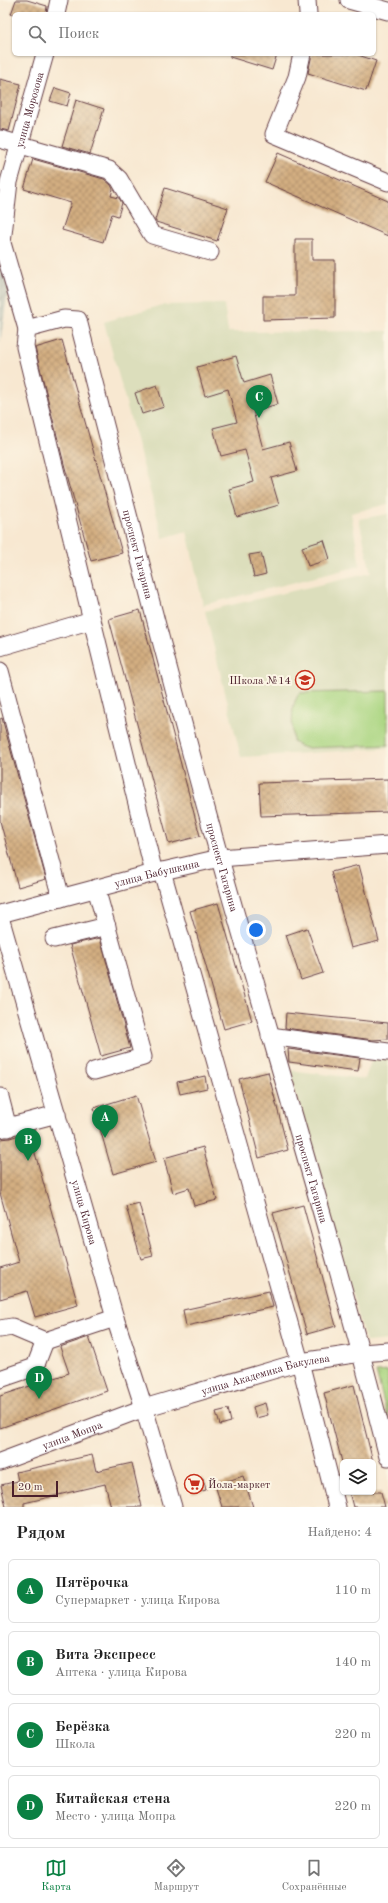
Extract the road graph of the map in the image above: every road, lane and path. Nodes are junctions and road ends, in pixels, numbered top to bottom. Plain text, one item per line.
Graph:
1 (59, 0) edge
2 (308, 0) edge
3 (349, 0) edge
4 (388, 11) edge
5 (56, 12) edge
6 (308, 12) edge
7 (44, 56) edge
8 (302, 56) edge
9 (0, 139) edge
10 (20, 144) junction
11 (388, 182) edge
12 (210, 252) dead end
13 (27, 329) junction
14 (92, 620) junction
15 (0, 647) edge
16 (0, 671) edge
17 (388, 845) edge
18 (220, 858) junction
19 (158, 872) junction
20 (96, 888) junction
21 (61, 898) junction
22 (0, 914) edge
23 (0, 917) edge
24 (107, 926) junction
25 (54, 939) dead end
26 (270, 1036) junction
27 (388, 1052) edge
28 (94, 1071) dead end
29 (0, 1097) edge
30 (56, 1114) junction
31 (4, 1128) edge
32 (115, 1318) junction
33 (0, 1329) edge
34 (45, 1341) junction
35 (388, 1351) edge
36 (361, 1353) junction
37 (300, 1362) junction
38 (0, 1379) edge
39 (144, 1408) junction
40 (388, 1457) edge
41 (0, 1462) edge
42 (173, 1507) edge
43 (337, 1507) edge

1 - 5 street
2 - 6 street
3 - 4 street
7 - 10 street, улица Морозова
8 - 11 street
9 - 10 street
10 - 12 street
10 - 13 street, улица Морозова
13 - 14 street
13 - 18 street, проспект Гагарина
14 - 15 street
14 - 19 street
16 - 21 street
17 - 18 street, улица Бабушкина
18 - 19 street, улица Бабушкина
18 - 26 street, проспект Гагарина
19 - 20 street, улица Бабушкина
19 - 37 street
20 - 21 street, улица Бабушкина
20 - 24 street
21 - 22 street, улица Бабушкина
23 - 30 street, улица Кирова
24 - 25 street
24 - 28 street
26 - 27 street
26 - 36 street, проспект Гагарина
29 - 31 street
30 - 31 street
30 - 32 street, улица Кирова
32 - 34 street
32 - 39 street, улица Кирова
33 - 34 street
34 - 38 street
35 - 36 street, улица Академика Бакулева
36 - 37 street, улица Академика Бакулева
36 - 40 street, проспект Гагарина
37 - 39 street, улица Академика Бакулева
37 - 43 street
39 - 41 street, улица Мопра
39 - 42 street, улица Кирова

